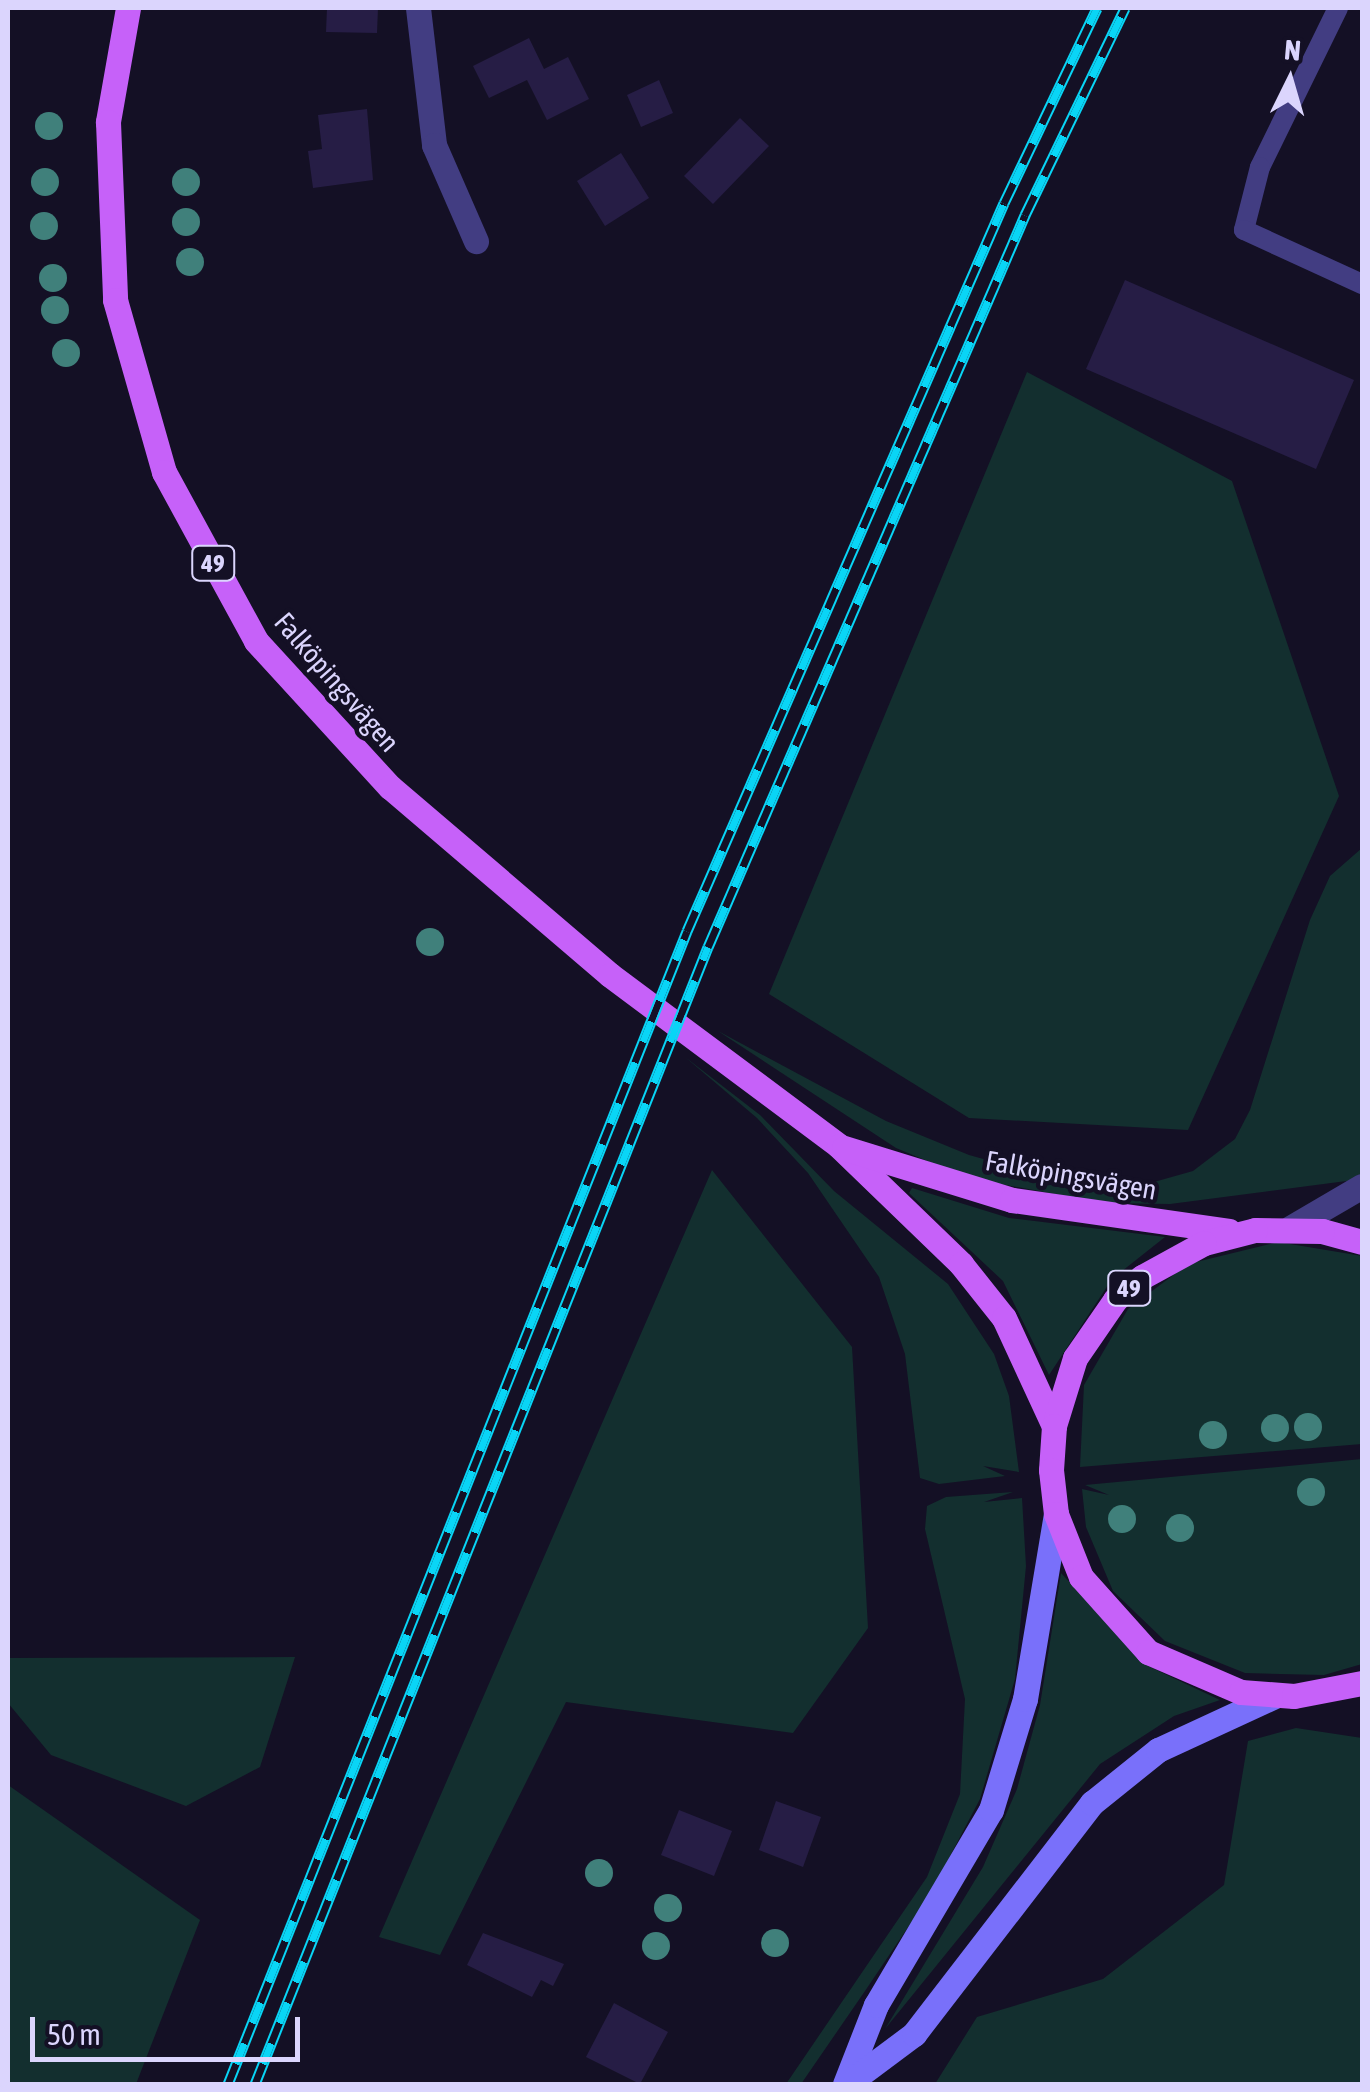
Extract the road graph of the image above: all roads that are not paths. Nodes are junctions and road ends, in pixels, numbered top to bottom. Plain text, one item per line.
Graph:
1 (128, 8) edge
2 (418, 8) edge
3 (1338, 8) edge
4 (476, 240) dead end
5 (1362, 284) edge
6 (839, 1146) junction
7 (1362, 1186) edge
8 (1290, 1228) junction
9 (1238, 1233) junction
10 (1362, 1242) edge
11 (1054, 1426) junction
12 (1056, 1514) junction
13 (1362, 1683) edge
14 (1334, 1691) junction
15 (1275, 1696) junction
16 (1362, 1696) edge
17 (846, 2084) edge

1 - 6 main road, Falköpingsvägen / 49
2 - 4 street
3 - 5 lane
6 - 9 main road, Falköpingsvägen / 49
6 - 11 main road, Falköpingsvägen / 49
7 - 8 street
8 - 9 main road, 49
8 - 10 main road, 49
9 - 11 main road, 49
11 - 12 main road, 49
12 - 15 main road, 49
12 - 17 main road
13 - 14 main road, 49
14 - 15 main road, 49
14 - 16 main road, 49
15 - 17 main road

